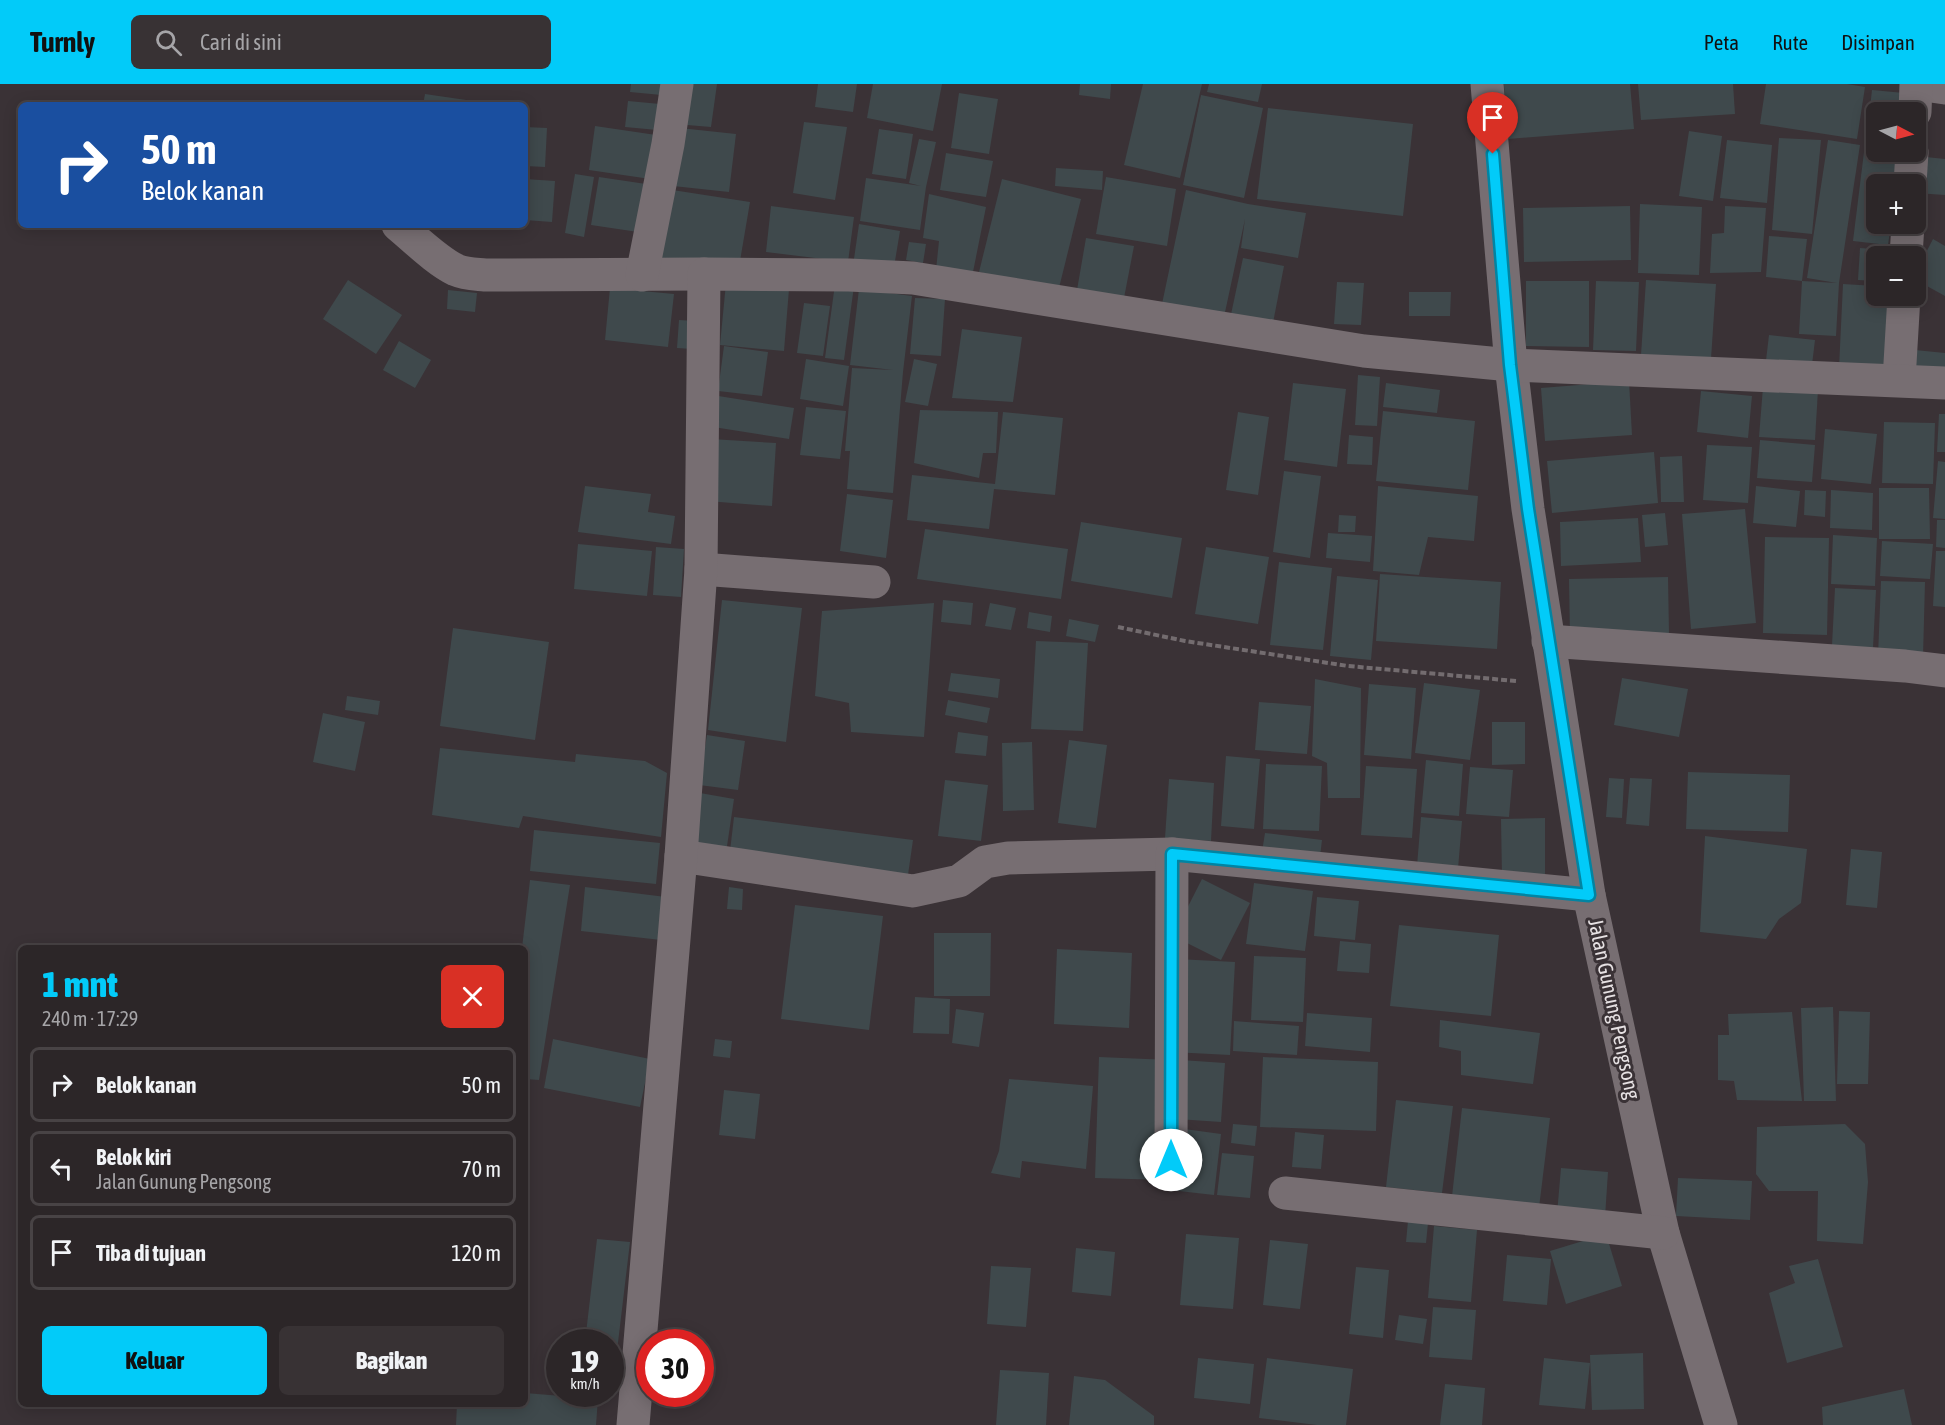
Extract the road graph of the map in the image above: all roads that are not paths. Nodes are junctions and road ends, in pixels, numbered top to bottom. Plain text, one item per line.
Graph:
1 (677, 84) edge
2 (1487, 84) edge
3 (1917, 84) edge
4 (1945, 88) edge
5 (1916, 102) edge
6 (402, 228) edge
7 (704, 274) junction
8 (642, 275) junction
9 (1903, 306) edge
10 (1510, 365) junction
11 (1899, 380) junction
12 (1945, 383) edge
13 (701, 569) junction
14 (874, 582) dead end
15 (1548, 641) junction
16 (1945, 671) edge
17 (1172, 854) junction
18 (681, 856) junction
19 (1589, 895) junction
20 (1171, 1160) dead end
21 (1285, 1193) dead end
22 (1663, 1233) junction
23 (633, 1425) edge
24 (1721, 1425) edge

1 - 8 street
2 - 10 street, Jalan Gunung Pengsong
3 - 4 street
3 - 5 street
6 - 8 street
7 - 8 street
7 - 10 street
7 - 13 street
9 - 11 street
10 - 11 street
10 - 15 street, Jalan Gunung Pengsong
11 - 12 street
13 - 14 street
13 - 18 street
15 - 16 street
15 - 19 street, Jalan Gunung Pengsong
17 - 18 street
17 - 19 street
17 - 20 street
18 - 23 street
19 - 22 street, Jalan Gunung Pengsong
21 - 22 street
22 - 24 street, Jalan Gunung Pengsong

